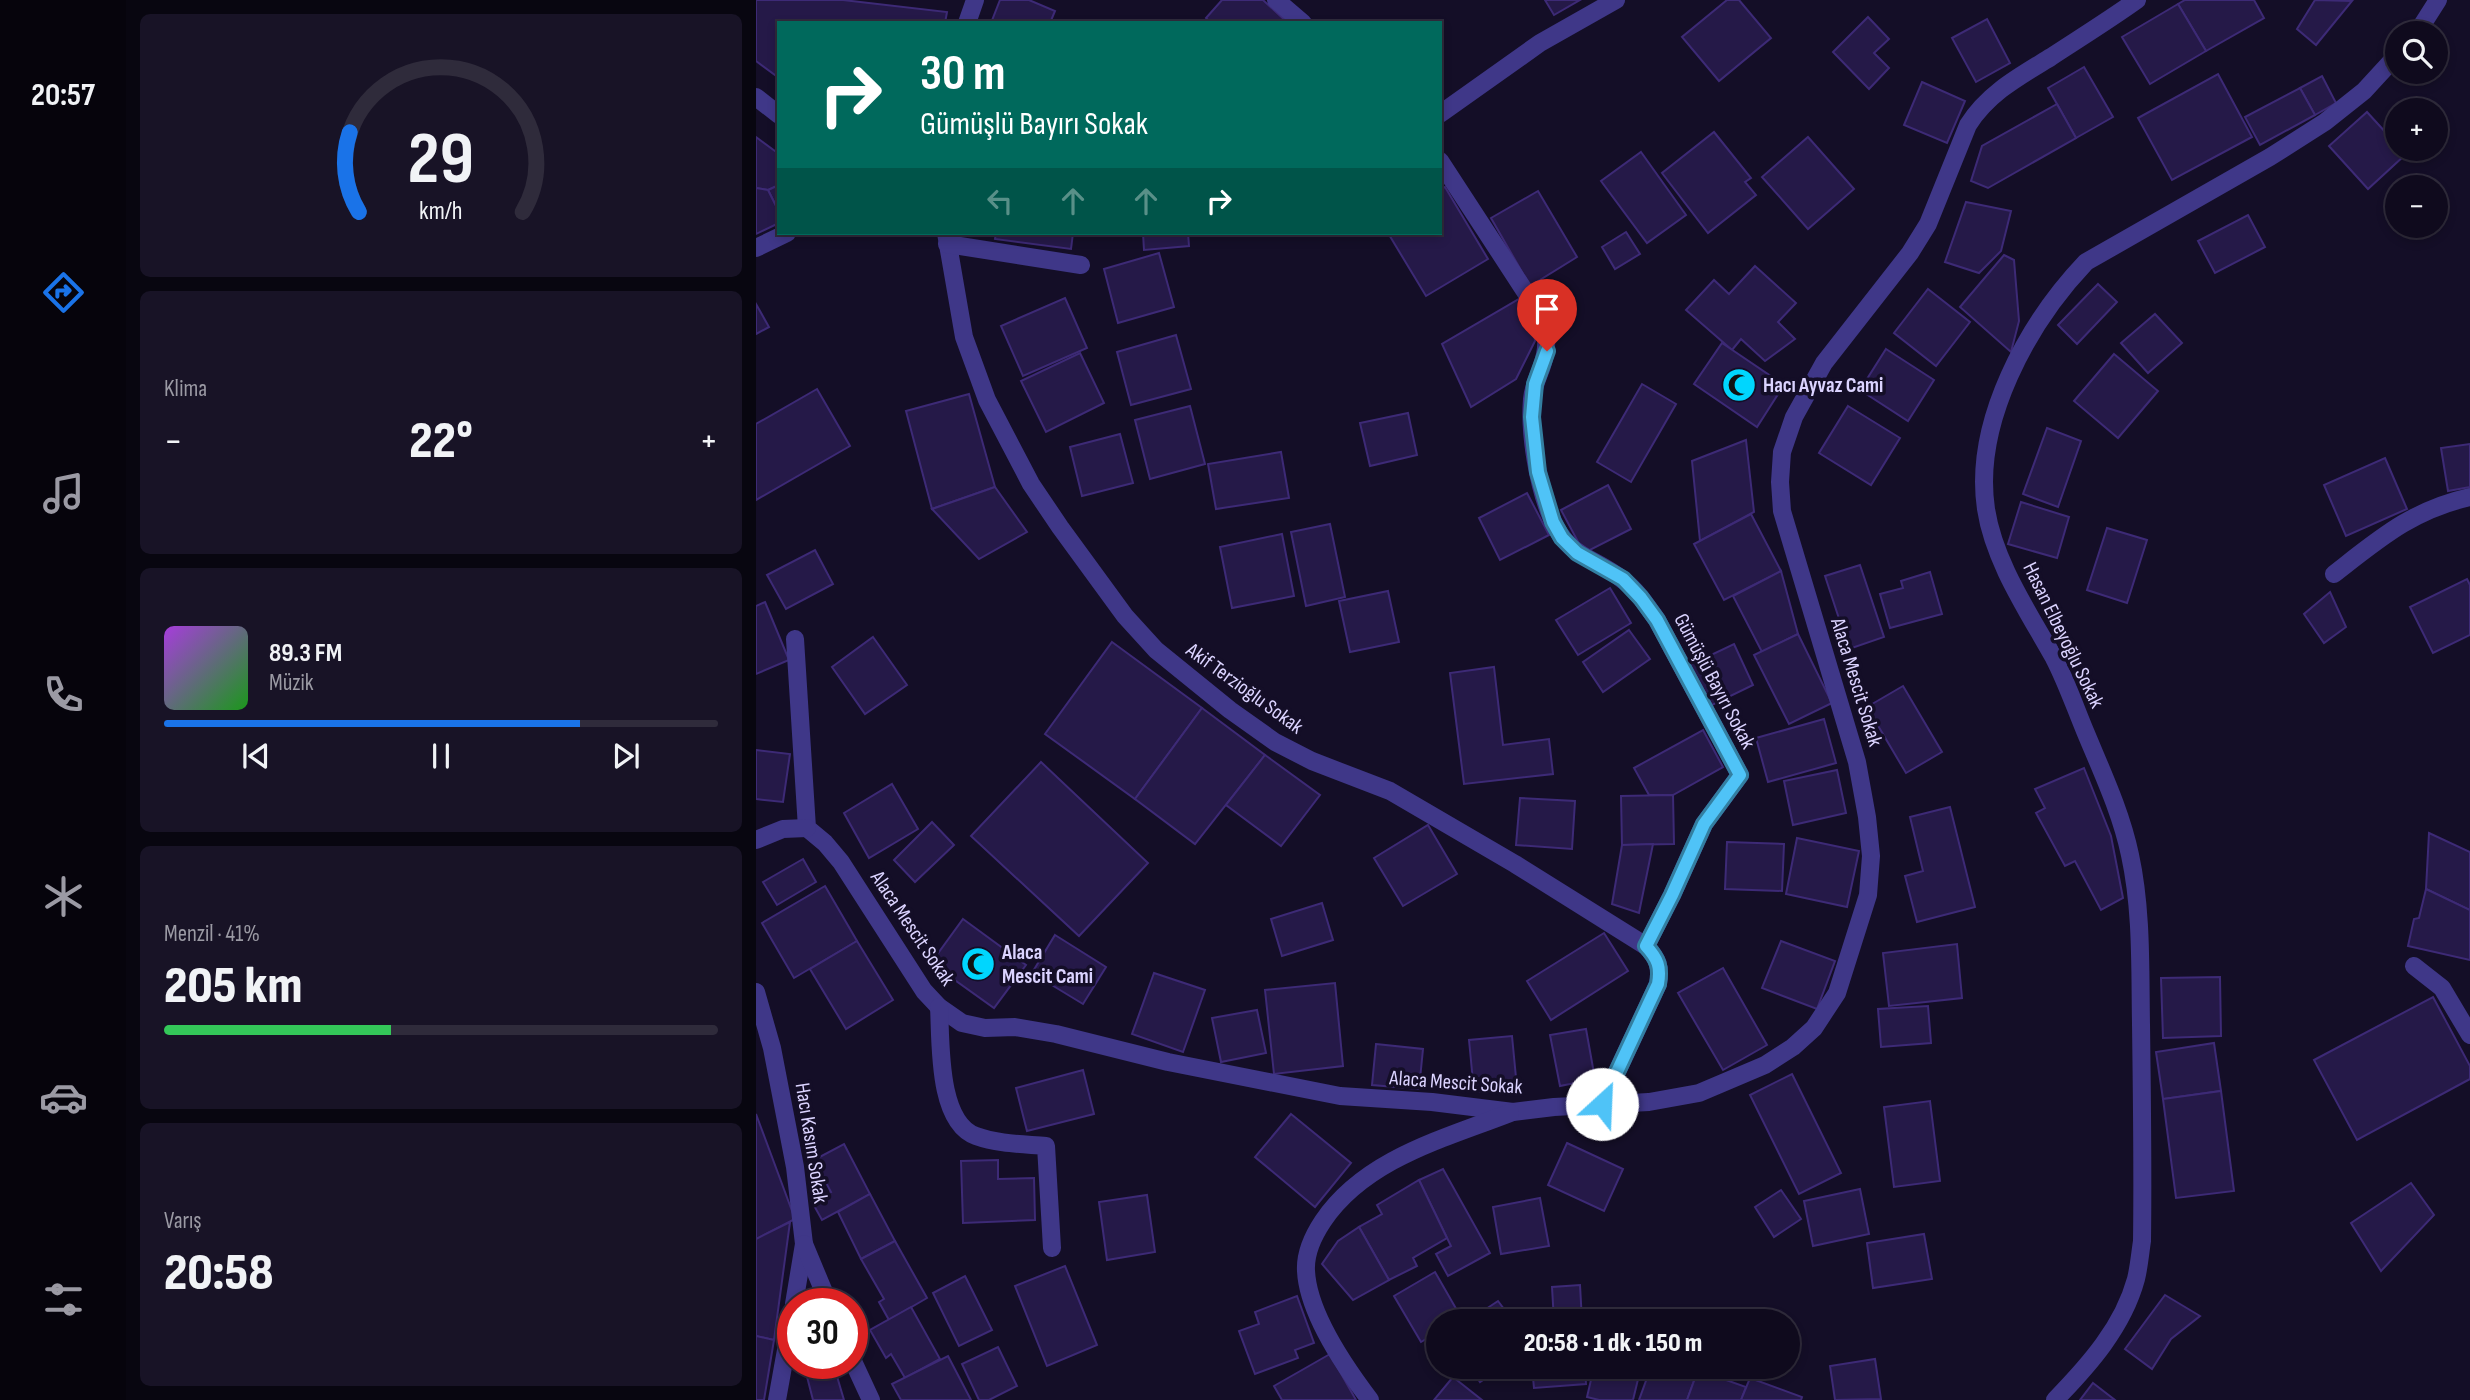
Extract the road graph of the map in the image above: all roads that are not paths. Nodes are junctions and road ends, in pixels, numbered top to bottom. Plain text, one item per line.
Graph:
1 (975, 0) edge
2 (1276, 0) edge
3 (1616, 0) edge
4 (2137, 0) edge
5 (2438, 0) edge
6 (968, 21) edge
7 (1301, 21) edge
8 (2425, 21) edge
9 (2385, 68) edge
10 (756, 97) edge
11 (777, 113) edge
12 (1442, 113) edge
13 (1442, 164) edge
14 (783, 235) edge
15 (946, 238) edge
16 (756, 248) edge
17 (1081, 265) dead end
18 (2470, 497) edge
19 (2334, 574) dead end
20 (795, 639) dead end
21 (807, 828) junction
22 (756, 839) edge
23 (1646, 946) junction
24 (2414, 966) dead end
25 (756, 992) edge
26 (939, 1007) junction
27 (2470, 1035) edge
28 (1602, 1104) junction
29 (1513, 1112) junction
30 (804, 1244) junction
31 (1052, 1248) dead end
32 (797, 1288) edge
33 (823, 1288) edge
34 (781, 1379) edge
35 (861, 1379) edge
36 (777, 1400) edge
37 (871, 1400) edge
38 (1370, 1400) edge
39 (2055, 1400) edge

1 - 6 street
2 - 7 street
3 - 12 street
4 - 28 street, Alaca Mescit Sokak
5 - 8 street
9 - 39 street, Hasan Elbeyoğlu Sokak
10 - 11 street
13 - 23 street, Gümüşlü Bayırı Sokak
14 - 16 street
15 - 17 street
15 - 23 street, Akif Terzioğlu Sokak
18 - 19 street
20 - 21 street
21 - 22 street
21 - 26 street, Alaca Mescit Sokak
23 - 28 street
24 - 27 street
25 - 30 street, Hacı Kasım Sokak
26 - 29 street, Alaca Mescit Sokak
26 - 31 street
28 - 29 street, Alaca Mescit Sokak
29 - 38 street
30 - 32 street, Hacı Kasım Sokak
30 - 33 street
34 - 36 street
35 - 37 street

